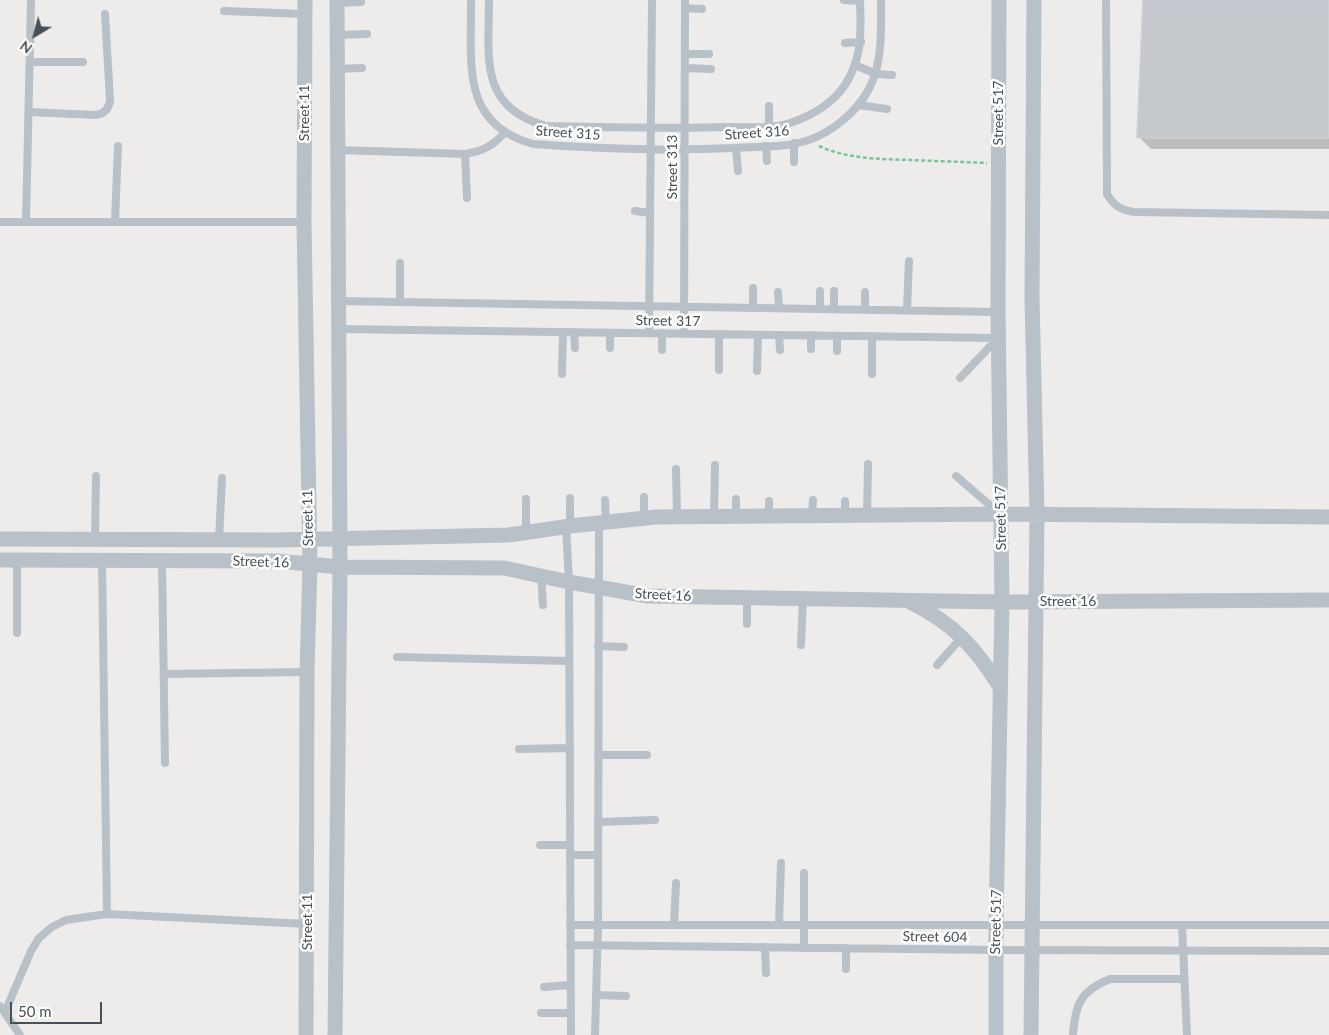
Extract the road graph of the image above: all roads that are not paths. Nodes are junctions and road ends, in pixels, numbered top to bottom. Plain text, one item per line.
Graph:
1 (32, 0) edge
2 (471, 0) edge
3 (489, 0) edge
4 (652, 0) edge
5 (844, 0) edge
6 (860, 0) edge
7 (881, 0) edge
8 (999, 0) edge
9 (1034, 0) edge
10 (1106, 0) edge
11 (338, 2) edge
12 (361, 2) dead end
13 (685, 4) edge
14 (305, 7) edge
15 (702, 10) dead end
16 (224, 11) dead end
17 (105, 14) dead end
18 (368, 34) dead end
19 (338, 35) junction
20 (890, 38) dead end
21 (472, 39) junction
22 (489, 39) junction
23 (881, 39) junction
24 (861, 42) junction
25 (845, 43) dead end
26 (685, 54) junction
27 (709, 54) dead end
28 (30, 62) junction
29 (83, 62) dead end
30 (855, 65) junction
31 (362, 68) dead end
32 (685, 68) junction
33 (338, 69) junction
34 (711, 69) dead end
35 (876, 74) junction
36 (892, 75) dead end
37 (858, 105) junction
38 (769, 106) dead end
39 (887, 109) dead end
40 (29, 112) junction
41 (770, 126) junction
42 (651, 128) junction
43 (685, 129) junction
44 (504, 133) junction
45 (794, 143) junction
46 (118, 146) dead end
47 (766, 146) junction
48 (736, 148) junction
49 (337, 150) junction
50 (651, 150) junction
51 (685, 150) junction
52 (465, 154) junction
53 (767, 161) dead end
54 (794, 162) dead end
55 (738, 171) dead end
56 (467, 198) dead end
57 (635, 211) dead end
58 (650, 212) junction
59 (1329, 215) edge
60 (0, 222) edge
61 (26, 222) junction
62 (116, 222) junction
63 (304, 222) junction
64 (909, 261) dead end
65 (400, 263) dead end
66 (753, 288) dead end
67 (820, 291) dead end
68 (834, 291) dead end
69 (778, 292) dead end
70 (865, 292) dead end
71 (338, 301) junction
72 (400, 302) junction
73 (650, 306) junction
74 (684, 307) junction
75 (753, 308) junction
76 (778, 308) junction
77 (820, 309) junction
78 (834, 309) junction
79 (864, 310) junction
80 (907, 310) junction
81 (998, 312) junction
82 (338, 329) junction
83 (563, 332) junction
84 (574, 332) junction
85 (610, 333) junction
86 (649, 333) junction
87 (662, 333) junction
88 (684, 334) junction
89 (719, 334) junction
90 (758, 334) junction
91 (779, 335) junction
92 (811, 335) junction
93 (837, 336) junction
94 (872, 336) junction
95 (998, 338) junction
96 (575, 348) dead end
97 (610, 348) dead end
98 (662, 350) dead end
99 (780, 350) dead end
100 (811, 350) dead end
101 (837, 351) dead end
102 (719, 370) dead end
103 (758, 371) dead end
104 (562, 374) dead end
105 (872, 374) dead end
106 (960, 378) dead end
107 (868, 464) dead end
108 (715, 466) dead end
109 (676, 469) dead end
110 (96, 476) dead end
111 (956, 476) dead end
112 (222, 478) dead end
113 (644, 497) dead end
114 (570, 498) dead end
115 (526, 499) dead end
116 (736, 499) dead end
117 (605, 500) dead end
118 (812, 500) dead end
119 (1001, 514) junction
120 (1037, 514) junction
121 (867, 515) junction
122 (736, 516) junction
123 (812, 516) junction
124 (677, 517) junction
125 (714, 517) junction
126 (1329, 517) edge
127 (644, 518) junction
128 (602, 522) junction
129 (568, 526) junction
130 (526, 532) junction
131 (339, 538) junction
132 (0, 539) edge
133 (308, 539) junction
134 (95, 540) junction
135 (219, 540) junction
136 (0, 560) edge
137 (17, 560) junction
138 (102, 560) junction
139 (162, 561) junction
140 (310, 564) junction
141 (340, 567) junction
142 (541, 576) junction
143 (569, 582) junction
144 (598, 588) junction
145 (747, 597) junction
146 (803, 598) junction
147 (906, 600) junction
148 (1329, 600) edge
149 (1035, 601) junction
150 (1002, 602) junction
151 (543, 605) dead end
152 (748, 624) dead end
153 (18, 633) dead end
154 (962, 638) junction
155 (801, 645) dead end
156 (598, 646) junction
157 (624, 647) dead end
158 (398, 657) dead end
159 (569, 661) junction
160 (937, 665) dead end
161 (307, 672) junction
162 (164, 674) junction
163 (1000, 687) junction
164 (570, 748) junction
165 (518, 749) dead end
166 (598, 755) junction
167 (646, 755) dead end
168 (165, 763) dead end
169 (655, 820) dead end
170 (598, 822) junction
171 (540, 845) dead end
172 (570, 845) junction
173 (598, 855) junction
174 (570, 856) junction
175 (781, 863) dead end
176 (804, 873) dead end
177 (676, 883) dead end
178 (107, 914) junction
179 (307, 924) junction
180 (779, 924) junction
181 (804, 924) junction
182 (996, 924) junction
183 (1032, 924) junction
184 (570, 925) junction
185 (674, 925) junction
186 (1182, 925) junction
187 (1329, 925) edge
188 (598, 926) junction
189 (570, 944) junction
190 (597, 944) junction
191 (765, 947) junction
192 (804, 948) junction
193 (846, 948) junction
194 (996, 950) junction
195 (1031, 950) junction
196 (1182, 951) junction
197 (1329, 951) edge
198 (846, 969) dead end
199 (766, 972) dead end
200 (1183, 978) junction
201 (570, 985) junction
202 (544, 987) dead end
203 (596, 995) junction
204 (626, 996) dead end
205 (3, 1009) edge
206 (571, 1013) junction
207 (542, 1014) dead end
208 (20, 1035) edge
209 (306, 1035) edge
210 (335, 1035) edge
211 (571, 1035) edge
212 (595, 1035) edge
213 (996, 1035) edge
214 (1031, 1035) edge
215 (1074, 1035) edge
216 (1187, 1035) edge

1 - 28 lane
2 - 21 lane, Street 315
3 - 22 lane, Street 315
4 - 42 lane, Street 313
5 - 6 lane
6 - 24 lane, Street 316
7 - 23 lane, Street 316
8 - 81 street, Street 517
9 - 120 street
10 - 59 lane
11 - 12 lane
11 - 19 street, Street 11
13 - 15 lane
13 - 26 lane, Street 313
14 - 16 lane
14 - 63 street, Street 11
17 - 40 lane
18 - 19 lane
19 - 33 street, Street 11
20 - 23 lane
21 - 22 lane
21 - 44 lane, Street 315
22 - 42 lane, Street 315
23 - 35 lane, Street 316
24 - 25 lane
24 - 30 lane, Street 316
26 - 27 lane
26 - 32 lane, Street 313
28 - 29 lane
28 - 40 lane
30 - 35 lane
30 - 41 lane, Street 316
31 - 33 lane
32 - 34 lane
32 - 43 lane, Street 313
33 - 49 street, Street 11
35 - 36 lane
35 - 37 lane, Street 316
37 - 39 lane
37 - 45 lane, Street 316
38 - 41 lane
40 - 61 lane
41 - 43 lane, Street 316
42 - 43 lane, Street 315
42 - 50 lane, Street 313
43 - 51 lane, Street 313
44 - 50 lane, Street 315
44 - 52 lane
45 - 47 lane, Street 316
45 - 54 lane
46 - 62 lane
47 - 48 lane, Street 316
47 - 53 lane
48 - 51 lane, Street 316
48 - 55 lane
49 - 52 lane
49 - 71 street, Street 11
50 - 51 lane, Street 315
50 - 58 lane, Street 313
51 - 74 lane, Street 313
52 - 56 lane
57 - 58 lane
58 - 73 lane, Street 313
60 - 61 lane
61 - 62 lane
62 - 63 lane
63 - 133 street, Street 11
64 - 80 lane
65 - 72 lane
66 - 75 lane
67 - 77 lane
68 - 78 lane
69 - 76 lane
70 - 79 lane
71 - 72 lane, Street 317
71 - 82 street, Street 11
72 - 73 lane, Street 317
73 - 74 lane, Street 317
73 - 86 lane, Street 313
74 - 75 lane, Street 317
74 - 88 lane, Street 313
75 - 76 lane, Street 317
76 - 77 lane, Street 317
77 - 78 lane, Street 317
78 - 79 lane, Street 317
79 - 80 lane, Street 317
80 - 81 lane, Street 317
81 - 95 street, Street 517
82 - 83 lane, Street 317
82 - 131 street, Street 11
83 - 84 lane, Street 317
83 - 104 lane
84 - 85 lane, Street 317
84 - 96 lane
85 - 86 lane, Street 317
85 - 97 lane
86 - 87 lane, Street 317
87 - 88 lane, Street 317
87 - 98 lane
88 - 89 lane, Street 317
89 - 90 lane, Street 317
89 - 102 lane
90 - 91 lane, Street 317
90 - 103 lane
91 - 92 lane, Street 317
91 - 99 lane
92 - 93 lane, Street 317
92 - 100 lane
93 - 94 lane, Street 317
93 - 101 lane
94 - 95 lane, Street 317
94 - 105 lane
95 - 106 lane
95 - 119 street, Street 517
107 - 121 lane
108 - 125 lane
109 - 124 lane
110 - 134 lane
111 - 119 lane
112 - 135 lane
113 - 127 lane
114 - 129 lane
115 - 130 lane
116 - 122 lane
117 - 128 lane
118 - 123 lane
119 - 120 street, Street 16
119 - 121 street, Street 16
119 - 150 street, Street 517
120 - 126 street, Street 16
120 - 149 street
121 - 123 street, Street 16
122 - 123 street, Street 16
122 - 125 street, Street 16
124 - 125 street, Street 16
124 - 127 street, Street 16
127 - 128 street, Street 16
128 - 129 street, Street 16
128 - 144 lane
129 - 130 street, Street 16
129 - 143 lane
130 - 131 street, Street 16
131 - 133 street, Street 16
131 - 141 street, Street 11
132 - 134 street, Street 16
133 - 135 street, Street 16
133 - 140 street, Street 11
134 - 135 street, Street 16
136 - 137 street, Street 16
137 - 138 street, Street 16
137 - 153 lane
138 - 139 street, Street 16
138 - 178 lane
139 - 140 street, Street 16
139 - 162 lane
140 - 141 street, Street 16
140 - 161 street, Street 11
141 - 142 street, Street 16
141 - 210 street, Street 11
142 - 143 street, Street 16
142 - 151 lane
143 - 144 street, Street 16
143 - 159 lane
144 - 145 street, Street 16
144 - 156 lane
145 - 146 street, Street 16
145 - 152 lane
146 - 147 street, Street 16
146 - 155 lane
147 - 150 street, Street 16
147 - 154 street
148 - 149 street, Street 16
149 - 150 street, Street 16
149 - 183 street
150 - 163 street, Street 517
154 - 160 lane
154 - 163 street
156 - 157 lane
156 - 166 lane
158 - 159 lane
159 - 164 lane
161 - 162 lane
161 - 179 street, Street 11
162 - 168 lane
163 - 182 street, Street 517
164 - 165 lane
164 - 172 lane
166 - 167 lane
166 - 170 lane
169 - 170 lane
170 - 173 lane
171 - 172 lane
172 - 174 lane
173 - 174 lane
173 - 188 lane
174 - 184 lane
175 - 180 lane
176 - 181 lane
177 - 185 lane
178 - 179 lane
178 - 205 lane
179 - 209 street, Street 11
180 - 181 lane, Street 604
180 - 185 lane, Street 604
181 - 182 lane, Street 604
181 - 192 lane
182 - 183 lane, Street 604
182 - 194 street, Street 517
183 - 186 lane, Street 604
183 - 195 street
184 - 188 lane, Street 604
184 - 189 lane
185 - 188 lane, Street 604
186 - 187 lane, Street 604
186 - 196 lane
188 - 190 lane
189 - 190 lane, Street 604
189 - 201 lane
190 - 191 lane, Street 604
190 - 203 lane
191 - 192 lane, Street 604
191 - 199 lane
192 - 193 lane, Street 604
193 - 194 lane, Street 604
193 - 198 lane
194 - 195 lane, Street 604
194 - 213 street, Street 517
195 - 196 lane, Street 604
195 - 214 street
196 - 197 lane, Street 604
196 - 200 lane
200 - 215 lane
200 - 216 lane
201 - 202 lane
201 - 206 lane
203 - 204 lane
203 - 212 lane
205 - 208 lane
206 - 207 lane
206 - 211 lane

